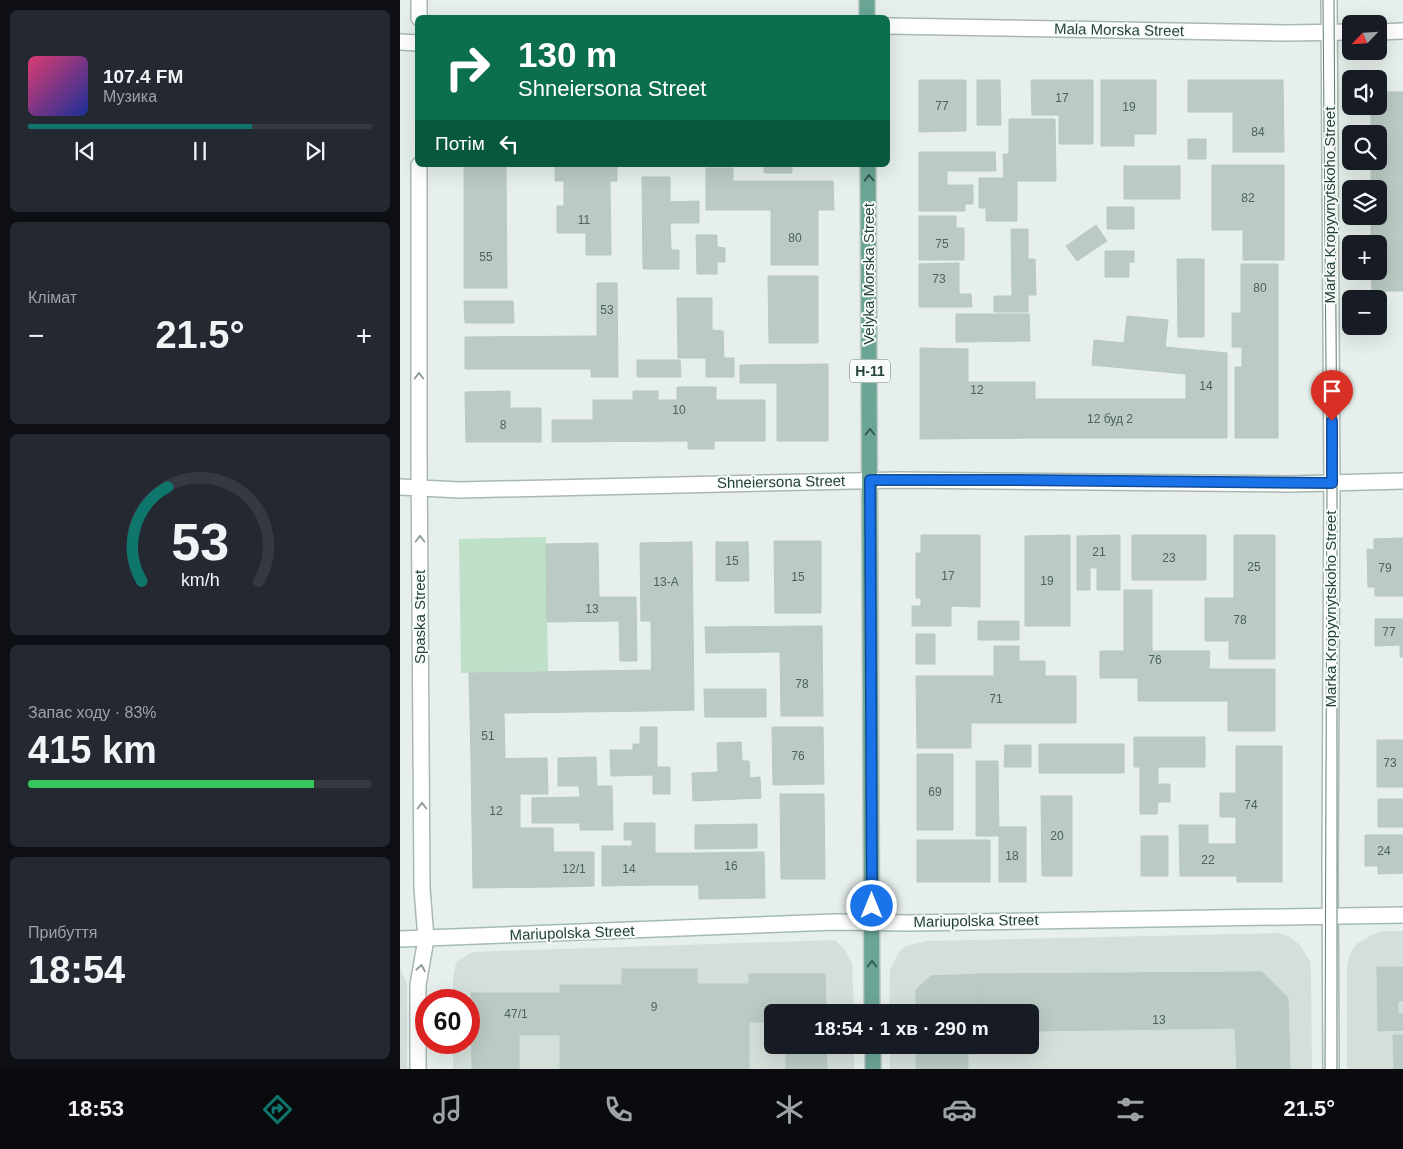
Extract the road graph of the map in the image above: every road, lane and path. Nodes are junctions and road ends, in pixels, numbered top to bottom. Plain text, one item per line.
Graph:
1 (419, 0) edge
2 (867, 0) edge
3 (1329, 0) edge
4 (419, 15) edge
5 (867, 15) edge
6 (890, 26) edge
7 (1403, 31) edge
8 (1329, 32) junction
9 (1342, 32) edge
10 (1388, 32) edge
11 (400, 42) edge
12 (415, 43) edge
13 (419, 167) edge
14 (868, 167) edge
15 (870, 480) junction
16 (1403, 481) edge
17 (1332, 483) junction
18 (400, 487) edge
19 (420, 489) junction
20 (1330, 915) junction
21 (1403, 915) edge
22 (872, 922) junction
23 (400, 939) edge
24 (426, 939) junction
25 (872, 1004) edge
26 (872, 1054) edge
27 (418, 1069) edge
28 (873, 1069) edge
29 (1331, 1069) edge

1 - 4 street
2 - 5 main road
3 - 8 street, Marka Kropyvnytskoho Street
6 - 8 street, Mala Morska Street
7 - 10 street
8 - 9 street, Mala Morska Street
8 - 17 street, Marka Kropyvnytskoho Street
11 - 12 street
19 -> 13 street, Spaska Street
15 -> 14 main road, Velyka Morska Street / Н-11
15 - 17 street, Shneiersona Street
15 - 19 street, Shneiersona Street
15 - 22 main road, Velyka Morska Street / Н-11
16 - 17 street, Shneiersona Street
17 - 20 street, Marka Kropyvnytskoho Street
18 - 19 street, Shneiersona Street
24 -> 19 street, Spaska Street
20 - 21 street, Mariupolska Street
20 - 22 street, Mariupolska Street
20 - 29 street, Marka Kropyvnytskoho Street
22 - 24 street, Mariupolska Street
25 -> 22 main road, Velyka Morska Street / Н-11
23 - 24 street, Mariupolska Street
27 -> 24 street, Spaska Street
26 - 28 main road

